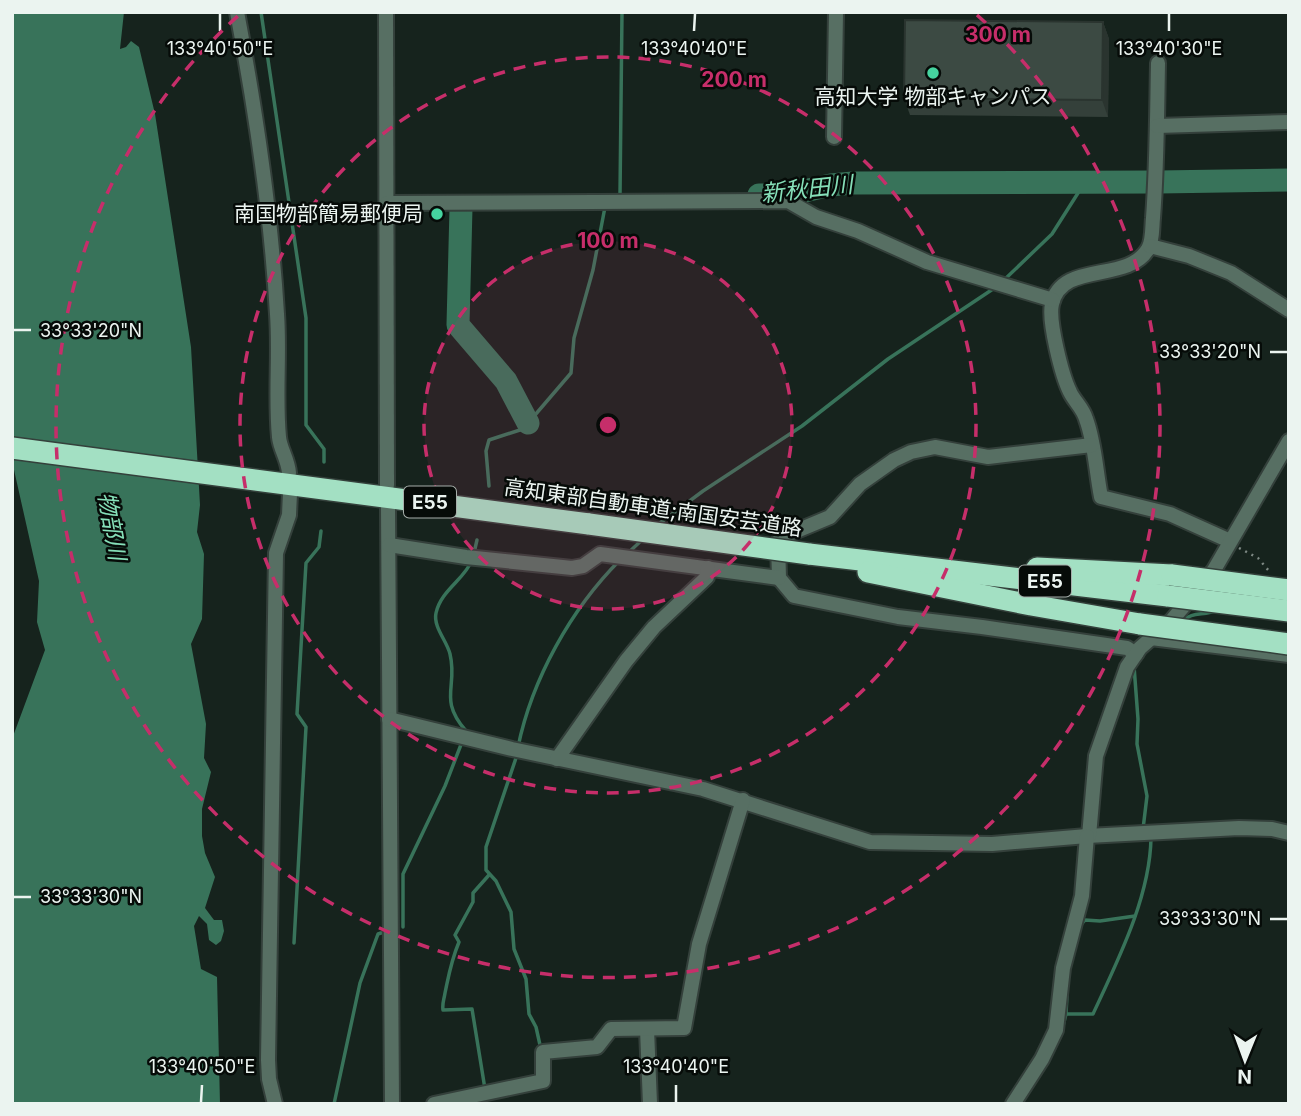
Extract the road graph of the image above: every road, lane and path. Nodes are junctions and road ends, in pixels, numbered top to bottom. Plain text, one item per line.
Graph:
1 (237, 12) edge
2 (386, 12) edge
3 (836, 12) edge
4 (1158, 63) dead end
5 (1289, 122) edge
6 (1157, 126) junction
7 (834, 137) dead end
8 (387, 203) junction
9 (1150, 246) junction
10 (1053, 300) junction
11 (1289, 310) edge
12 (1289, 441) edge
13 (1092, 445) junction
14 (12, 448) edge
15 (279, 477) junction
16 (387, 485) dead end
17 (290, 493) dead end
18 (388, 508) dead end
19 (1230, 542) junction
20 (389, 545) junction
21 (809, 554) junction
22 (923, 566) junction
23 (708, 568) junction
24 (1214, 570) junction
25 (779, 578) junction
26 (1289, 580) edge
27 (1281, 584) edge
28 (1289, 611) edge
29 (1145, 631) junction
30 (1289, 644) edge
31 (1136, 654) junction
32 (1289, 655) edge
33 (389, 719) junction
34 (557, 759) junction
35 (743, 800) junction
36 (1289, 833) edge
37 (1088, 836) junction
38 (647, 1029) junction
39 (275, 1104) edge
40 (391, 1104) edge
41 (434, 1104) edge
42 (650, 1104) edge
43 (1013, 1104) edge

1 - 15 street
2 - 8 street
3 - 7 street
4 - 6 street
5 - 6 street
6 - 9 street
8 - 10 street
8 - 16 street
9 - 10 street
9 - 11 street
10 - 13 street
12 - 19 street
13 - 19 street
13 - 25 street
14 - 15 highway, 高知東部自動車道;南国安芸道路 / E55
15 - 21 highway, 高知東部自動車道;南国安芸道路 / E55, bridge
17 - 39 street
18 - 20 street
19 - 24 street
19 - 27 path
20 - 23 street
20 - 33 street
21 - 22 highway, 高知東部自動車道;南国安芸道路 / E55
21 - 29 highway
22 - 27 highway, bridge
22 - 28 highway, 高知東部自動車道;南国安芸道路 / E55, bridge
23 - 25 street
23 - 34 street
24 - 27 street
24 - 29 street
25 - 31 street
26 - 27 street
29 - 30 highway, bridge
29 - 31 street
29 - 32 street
31 - 37 street
33 - 34 street
33 - 40 street
34 - 35 street
35 - 37 street
35 - 38 street
36 - 37 street
37 - 43 street
38 - 41 street
38 - 42 street

